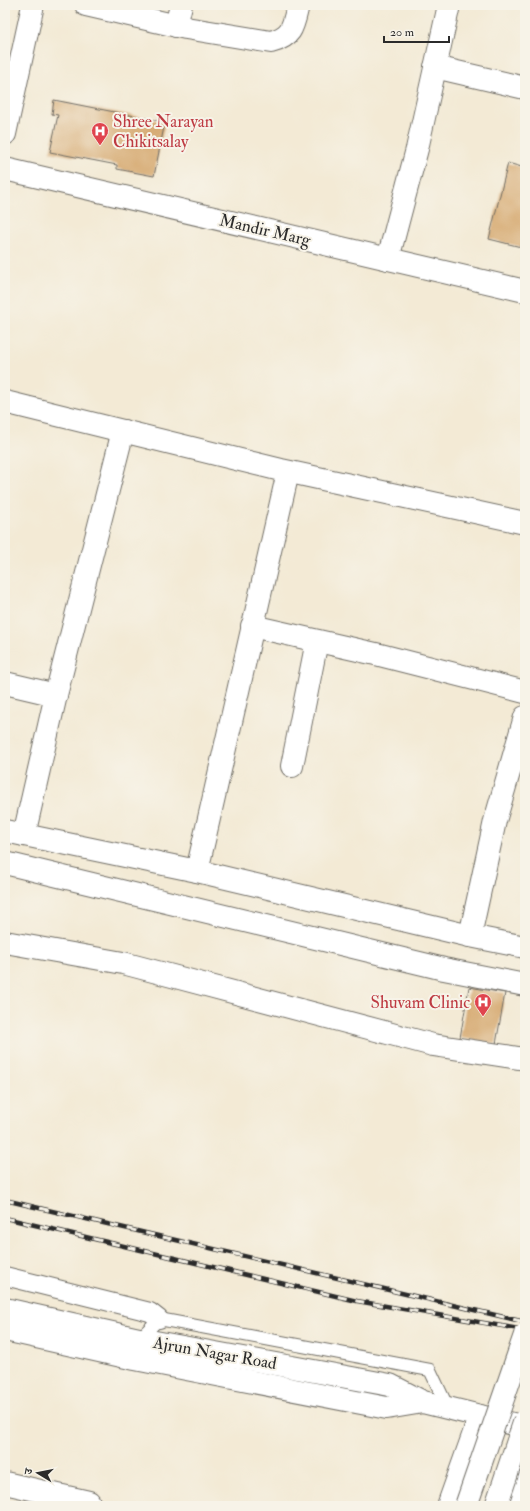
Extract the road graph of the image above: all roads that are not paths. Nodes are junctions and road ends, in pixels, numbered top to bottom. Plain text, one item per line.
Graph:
1 (33, 5) edge
2 (86, 5) edge
3 (181, 5) edge
4 (298, 5) edge
5 (448, 5) edge
6 (176, 26) junction
7 (435, 67) junction
8 (525, 88) edge
9 (5, 134) edge
10 (5, 169) edge
11 (388, 259) junction
12 (525, 291) edge
13 (5, 402) edge
14 (123, 431) junction
15 (288, 472) junction
16 (525, 523) edge
17 (252, 626) junction
18 (317, 642) junction
19 (5, 683) edge
20 (525, 692) edge
21 (56, 695) junction
22 (525, 717) edge
23 (292, 766) dead end
24 (14, 833) edge
25 (5, 863) edge
26 (197, 871) junction
27 (470, 936) junction
28 (5, 942) edge
29 (525, 947) edge
30 (525, 986) edge
31 (525, 1059) edge
32 (5, 1276) edge
33 (5, 1308) edge
34 (159, 1319) junction
35 (5, 1330) edge
36 (525, 1335) edge
37 (139, 1339) junction
38 (423, 1402) junction
39 (448, 1408) junction
40 (480, 1416) junction
41 (525, 1420) edge
42 (525, 1427) edge
43 (525, 1482) edge
44 (5, 1483) edge
45 (89, 1502) dead end
46 (448, 1506) edge
47 (466, 1506) edge
48 (496, 1506) edge
49 (517, 1506) edge

1 - 9 street
2 - 6 street
3 - 6 street
4 - 6 street
5 - 7 street
7 - 8 street
7 - 11 street
10 - 11 street, Mandir Marg
11 - 12 street, Mandir Marg
13 - 14 street
14 - 15 street
14 - 21 street
15 - 16 street
15 - 17 street
17 - 18 street
17 - 26 street
18 - 20 street
18 - 23 street
19 - 21 street
21 - 24 street
22 - 27 street
24 - 26 street
25 - 30 street
26 - 27 street
27 - 29 street
28 - 31 street
32 - 34 street
33 - 37 street, Ajrun Nagar Road
34 - 37 lane
34 - 39 lane
35 - 38 street, Ajrun Nagar Road
36 - 47 street, bridge
37 - 38 street, Ajrun Nagar Road
38 - 39 street, Ajrun Nagar Road
39 - 40 street, Ajrun Nagar Road
40 - 42 street, Ajrun Nagar Road
40 - 46 street
41 - 48 street, bridge
43 - 49 street
44 - 45 street

